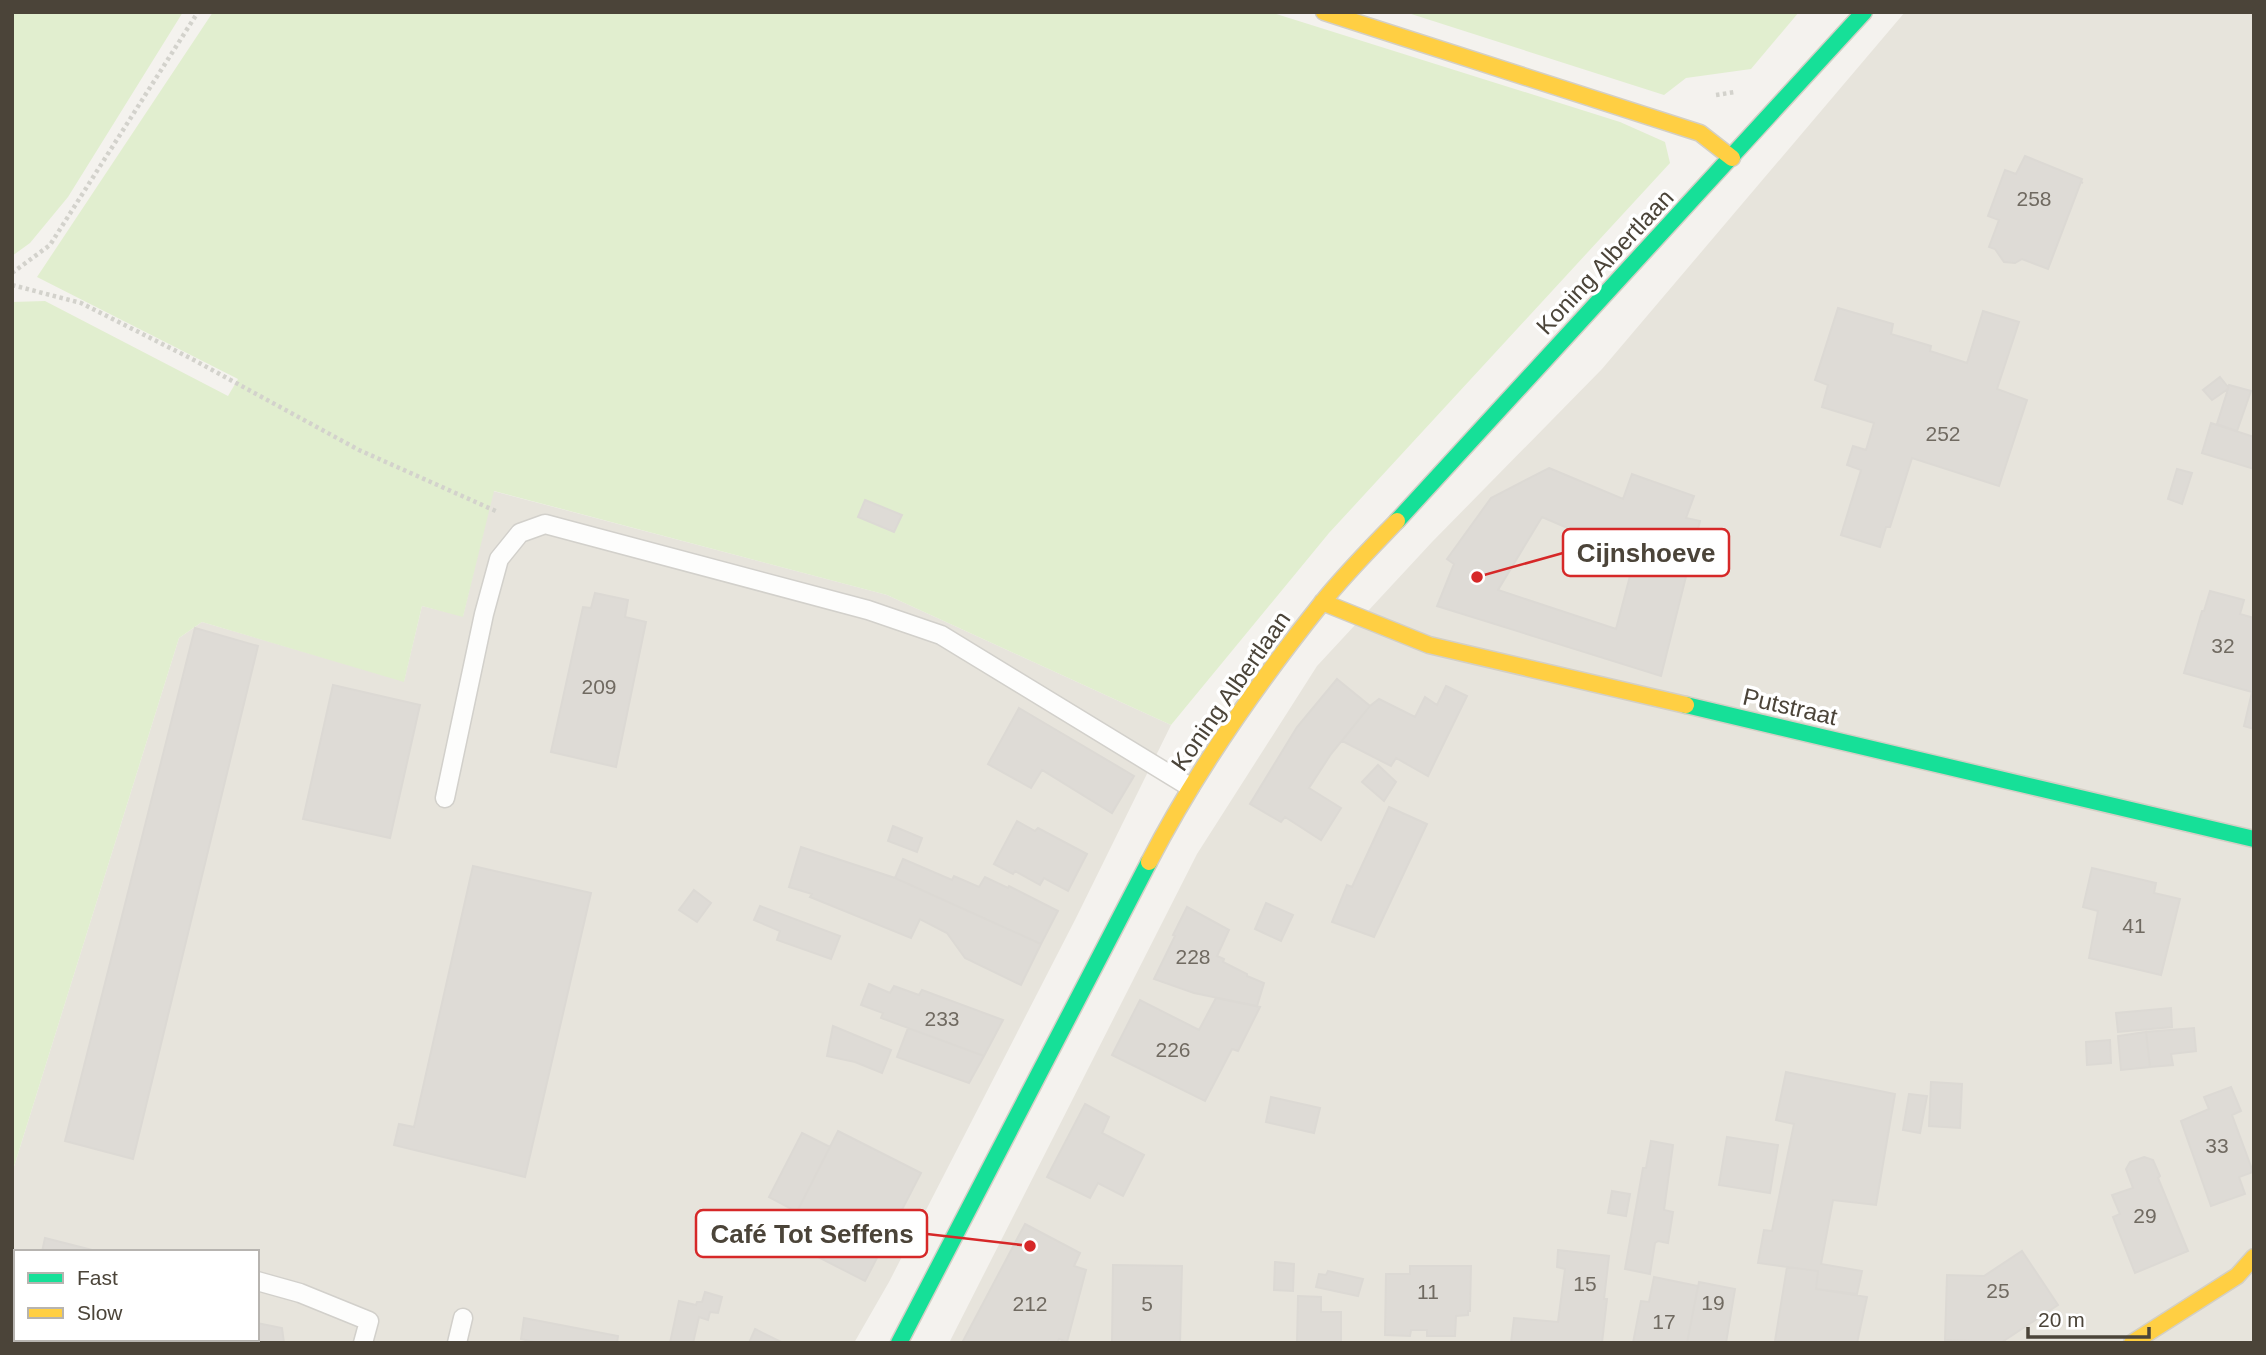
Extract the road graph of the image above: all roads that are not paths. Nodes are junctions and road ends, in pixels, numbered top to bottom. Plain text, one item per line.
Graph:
1 (1324, 12) edge
2 (1864, 12) edge
3 (1732, 158) junction
4 (1322, 602) junction
5 (1190, 787) junction
6 (445, 798) dead end
7 (2254, 839) edge
8 (2254, 1257) edge
9 (259, 1282) edge
10 (463, 1318) dead end
11 (363, 1343) edge
12 (457, 1343) edge
13 (899, 1343) edge
14 (2132, 1343) edge

1 - 3 street
2 - 3 street, Koning Albertlaan
3 - 4 street, Koning Albertlaan
4 - 5 street, Koning Albertlaan
4 - 7 street, Putstraat
5 - 6 lane
5 - 13 street, Koning Albertlaan
8 - 14 street
9 - 11 lane
10 - 12 lane

